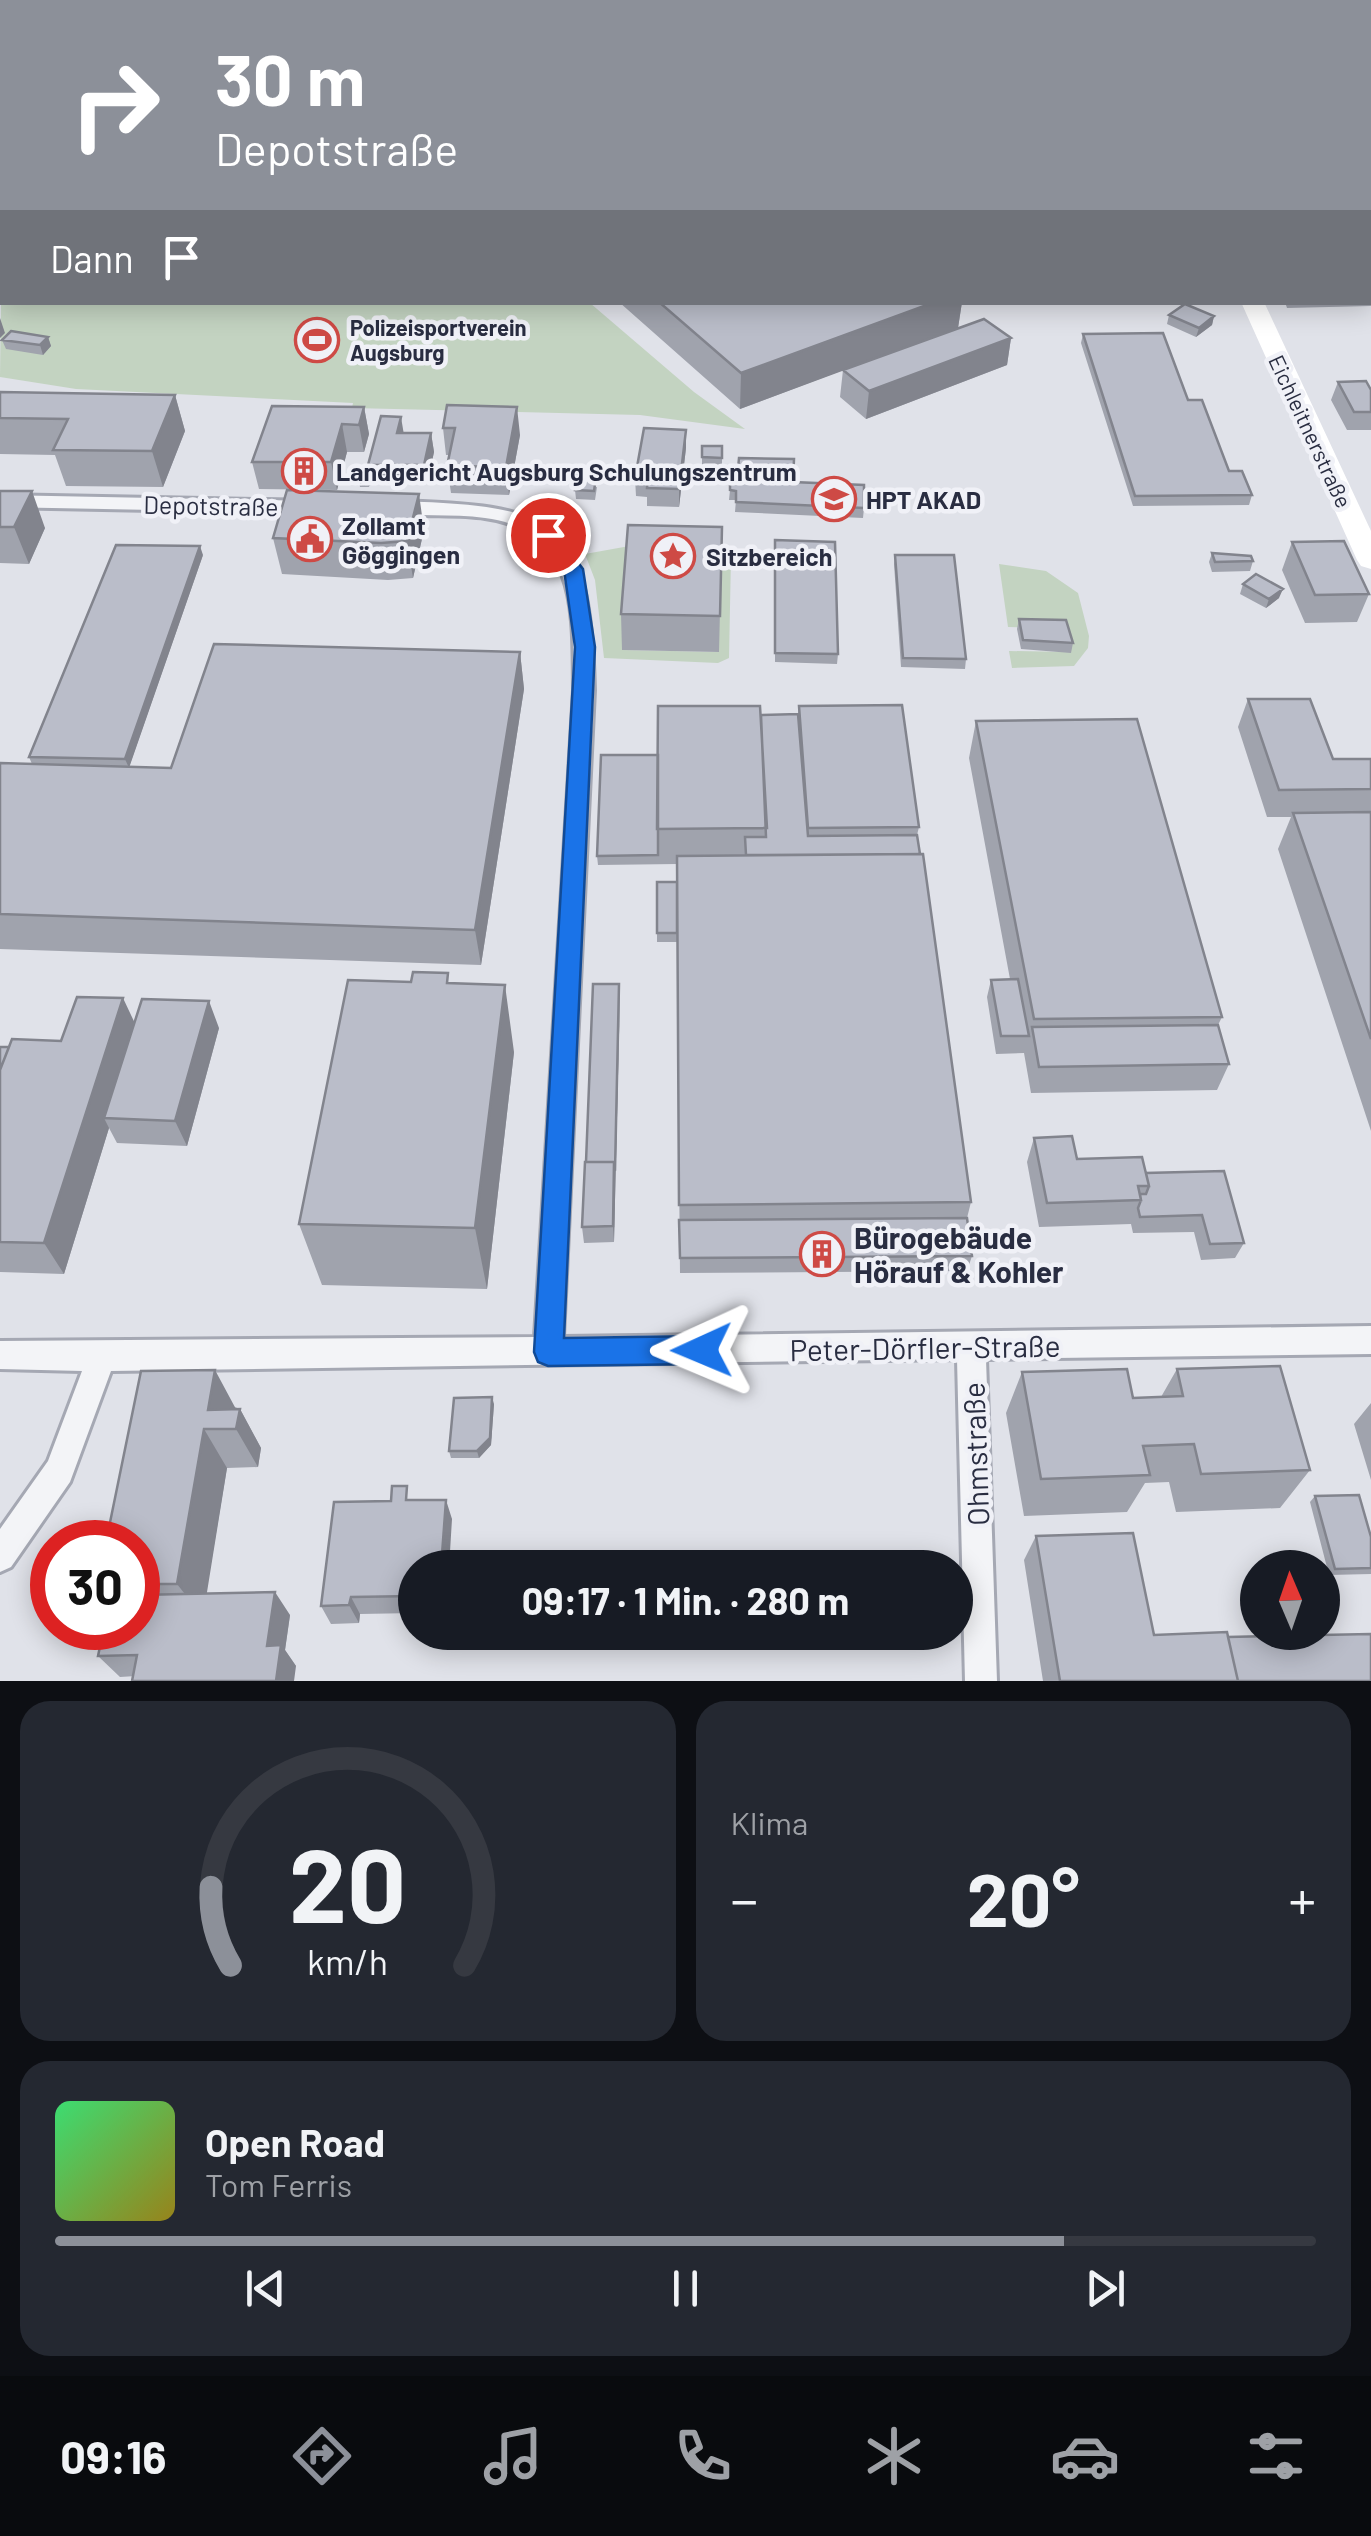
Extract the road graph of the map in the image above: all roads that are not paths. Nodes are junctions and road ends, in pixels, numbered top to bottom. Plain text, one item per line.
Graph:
1 (1253, 305) edge
2 (0, 501) edge
3 (340, 507) edge
4 (374, 507) edge
5 (1371, 560) edge
6 (1371, 1340) edge
7 (971, 1346) junction
8 (548, 1352) junction
9 (0, 1355) edge
10 (102, 1357) junction
11 (0, 1556) edge
12 (980, 1681) edge

1 - 5 main road, Eichleitnerstraße
2 - 3 street, Depotstraße
4 - 8 street
6 - 7 street, Peter-Dörfler-Straße
7 - 8 street, Peter-Dörfler-Straße
7 - 12 street, Ohmstraße
8 - 10 street, Peter-Dörfler-Straße
9 - 10 street, Peter-Dörfler-Straße
10 - 11 street

